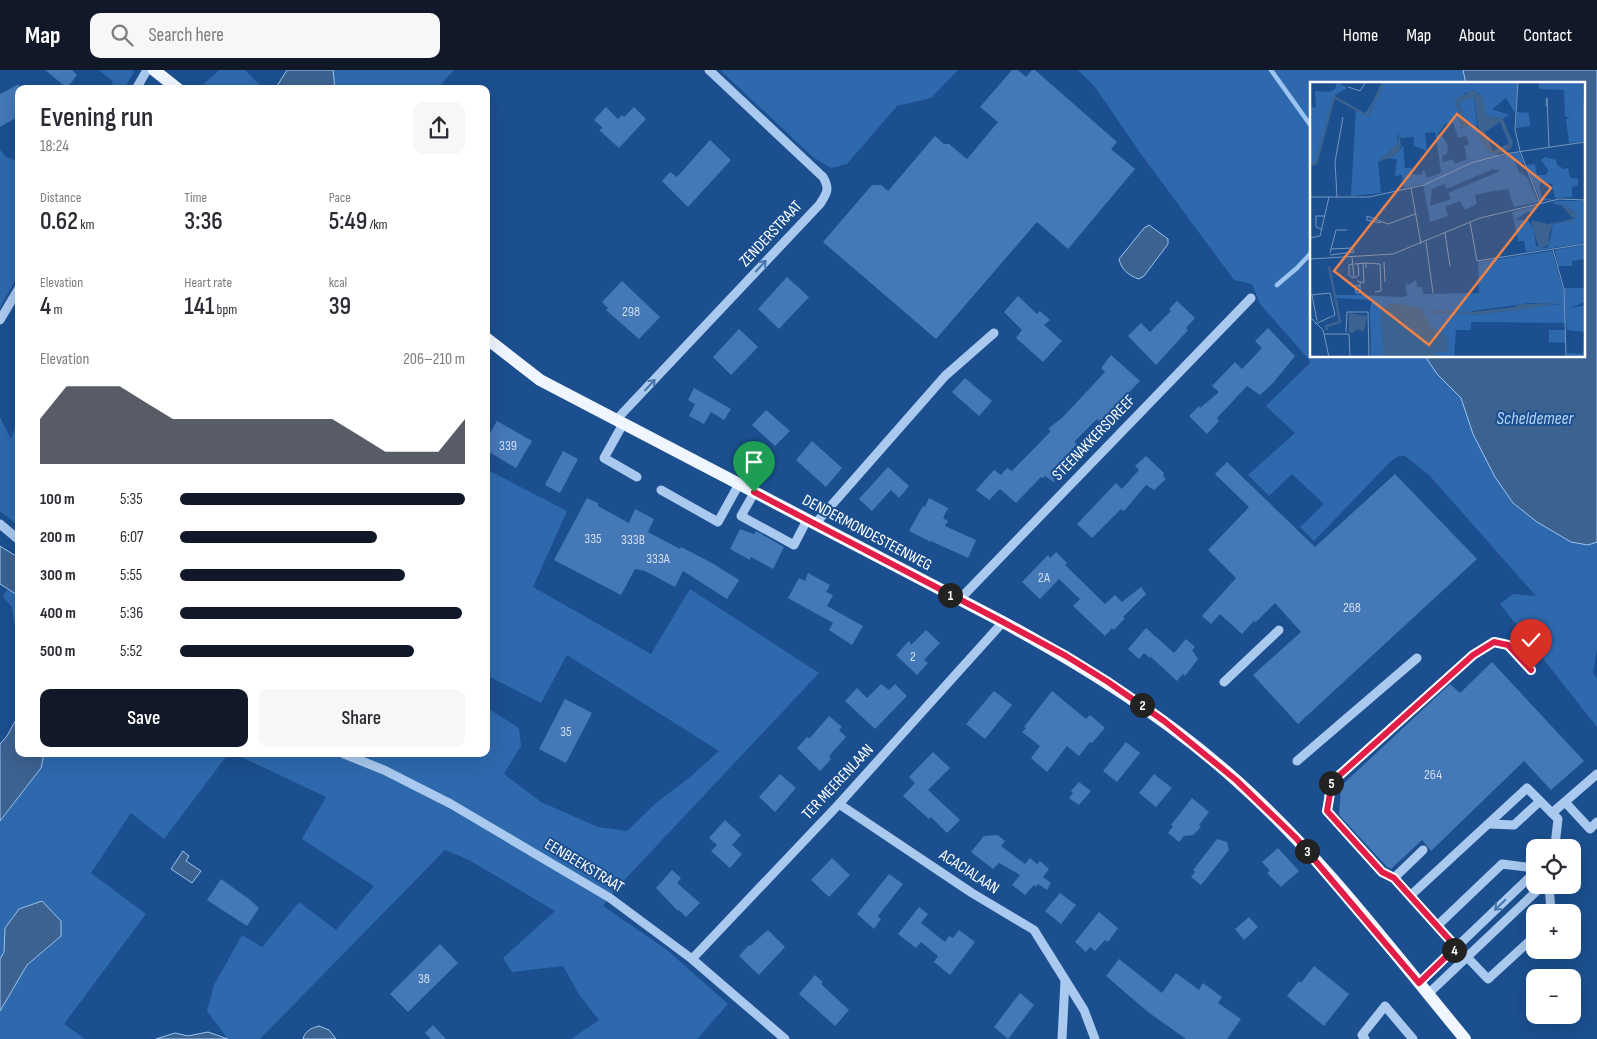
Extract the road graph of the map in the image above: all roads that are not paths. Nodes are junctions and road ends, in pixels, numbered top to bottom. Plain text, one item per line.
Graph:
1 (147, 70) edge
2 (154, 70) edge
3 (709, 70) edge
4 (138, 85) edge
5 (173, 85) edge
6 (15, 295) edge
7 (1250, 298) dead end
8 (0, 320) edge
9 (994, 333) dead end
10 (490, 341) edge
11 (620, 422) junction
12 (637, 477) dead end
13 (739, 484) junction
14 (660, 490) dead end
15 (754, 492) junction
16 (811, 522) junction
17 (0, 524) edge
18 (15, 537) edge
19 (958, 600) junction
20 (1003, 622) junction
21 (1280, 630) dead end
22 (1417, 658) dead end
23 (1531, 670) dead end
24 (1224, 682) dead end
25 (352, 757) edge
26 (1297, 761) dead end
27 (1597, 774) edge
28 (1540, 801) junction
29 (1565, 802) junction
30 (839, 804) junction
31 (1552, 814) junction
32 (1597, 822) edge
33 (1489, 824) junction
34 (1553, 839) edge
35 (1423, 850) dead end
36 (1526, 868) edge
37 (1394, 878) junction
38 (1526, 879) edge
39 (1534, 894) edge
40 (1410, 896) junction
41 (1437, 926) junction
42 (1526, 944) edge
43 (1456, 947) junction
44 (1467, 957) junction
45 (692, 959) junction
46 (1065, 980) junction
47 (1419, 983) junction
48 (1428, 994) junction
49 (785, 1039) edge
50 (1062, 1039) edge
51 (1095, 1039) edge
52 (1365, 1039) edge
53 (1413, 1039) edge
54 (1465, 1039) edge

1 - 4 street
2 - 5 main road
11 -> 3 street, ZENDERSTRAAT
6 - 8 street
7 - 19 street, STEENAKKERSDREEF
9 - 16 street
10 - 11 main road, DENDERMONDESTEENWEG
11 - 12 street, ZENDERSTRAAT
11 - 13 main road, DENDERMONDESTEENWEG
13 - 14 street
13 - 15 main road, DENDERMONDESTEENWEG
15 - 16 main road, DENDERMONDESTEENWEG
15 - 16 street
16 - 19 main road, DENDERMONDESTEENWEG
17 - 18 street
19 - 20 main road, DENDERMONDESTEENWEG
20 - 30 street, TER MEERENLAAN
20 - 47 main road, DENDERMONDESTEENWEG
21 - 24 street
22 - 26 street
23 - 37 street
25 - 45 street, EENBEEKSTRAAT
27 - 29 street
28 - 31 street
28 - 33 street
28 - 33 street
29 - 31 street
29 - 32 street
30 - 45 street, TER MEERENLAAN
30 - 46 street, ACACIALAAN
31 - 34 street
33 - 40 street
35 - 37 street
36 - 41 street
37 - 40 street
38 -> 43 street
39 - 44 street
40 - 41 street
41 - 43 street
42 - 44 street
43 - 47 street
44 - 48 street
45 - 49 street, EENBEEKSTRAAT
46 - 50 street
46 - 51 street, ACACIALAAN
47 - 48 main road, DENDERMONDESTEENWEG
48 - 54 main road, DENDERMONDESTEENWEG
52 - 53 street

